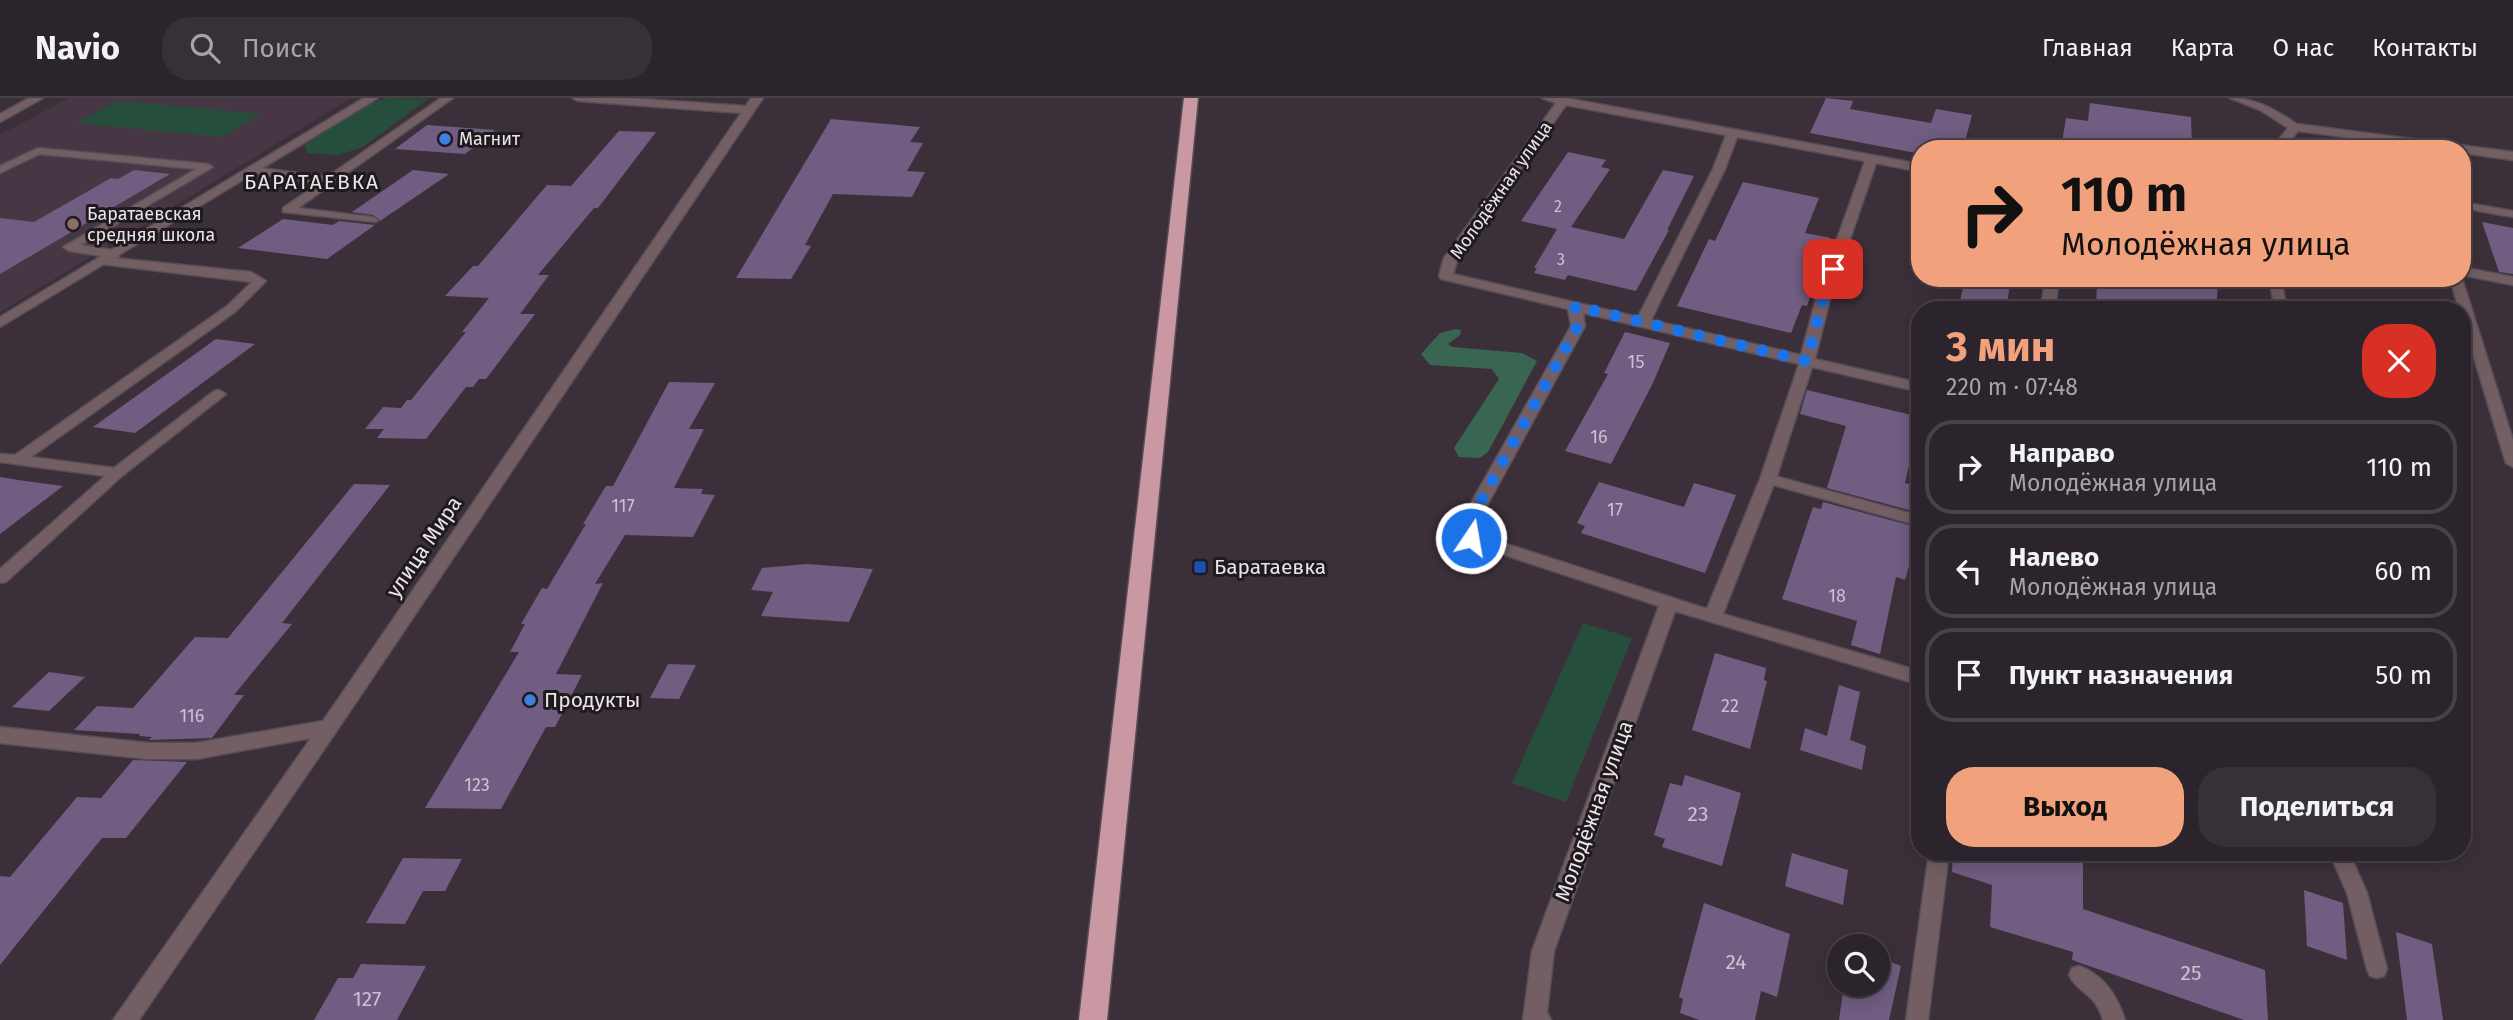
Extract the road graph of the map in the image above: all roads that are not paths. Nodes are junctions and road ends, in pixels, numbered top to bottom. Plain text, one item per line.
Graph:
1 (37, 98) edge
2 (372, 98) edge
3 (448, 98) edge
4 (578, 98) edge
5 (1191, 98) edge
6 (1198, 98) edge
7 (1548, 98) edge
8 (2236, 98) edge
9 (1563, 101) junction
10 (752, 104) edge
11 (0, 119) edge
12 (1188, 124) junction
13 (2294, 127) junction
14 (1733, 133) junction
15 (2286, 140) edge
16 (2402, 140) edge
17 (2471, 150) edge
18 (2513, 156) edge
19 (1872, 159) junction
20 (1911, 166) edge
21 (0, 170) edge
22 (254, 170) junction
23 (328, 181) junction
24 (2471, 207) edge
25 (2513, 214) edge
26 (372, 220) dead end
27 (110, 257) junction
28 (2471, 273) edge
29 (2513, 281) edge
30 (1575, 306) junction
31 (1643, 322) junction
32 (0, 323) edge
33 (2471, 327) edge
34 (1807, 361) junction
35 (1911, 386) edge
36 (219, 394) dead end
37 (0, 458) edge
38 (18, 460) junction
39 (2513, 463) edge
40 (117, 473) junction
41 (1768, 479) junction
42 (1911, 519) edge
43 (0, 578) edge
44 (1669, 603) junction
45 (1713, 617) junction
46 (1911, 675) edge
47 (329, 727) junction
48 (0, 735) edge
49 (1937, 861) edge
50 (2343, 861) edge
51 (2377, 969) dead end
52 (2078, 975) dead end
53 (1536, 1019) edge
54 (125, 1020) edge
55 (1093, 1020) edge
56 (1917, 1020) edge
57 (2113, 1020) edge

1 - 11 street
2 - 22 street
3 - 23 lane
4 - 10 street
5 - 12 highway
6 - 12 street
7 - 9 street, Молодёжная улица
8 - 13 street
9 - 14 street, Молодёжная улица
9 - 30 street, Молодёжная улица
10 - 47 street, улица Мира
12 - 55 highway
13 - 15 street
13 - 16 street
14 - 19 street, Молодёжная улица
14 - 31 street
17 - 18 street
19 - 20 street, Молодёжная улица
19 - 34 street
21 - 27 lane
22 - 23 lane
22 - 27 street
23 - 26 lane
24 - 25 lane
27 - 32 street
27 - 38 lane
28 - 29 lane
30 - 31 street, Молодёжная улица
30 - 44 street
31 - 34 street, Молодёжная улица
33 - 39 lane
34 - 35 street, Молодёжная улица
34 - 41 street
36 - 40 lane
37 - 38 lane
38 - 40 lane
40 - 43 lane
41 - 42 lane
41 - 45 street
44 - 45 street
44 - 53 street, Молодёжная улица
45 - 46 street
47 - 48 street
47 - 54 street, улица Мира
49 - 56 lane
50 - 51 lane
52 - 57 lane

